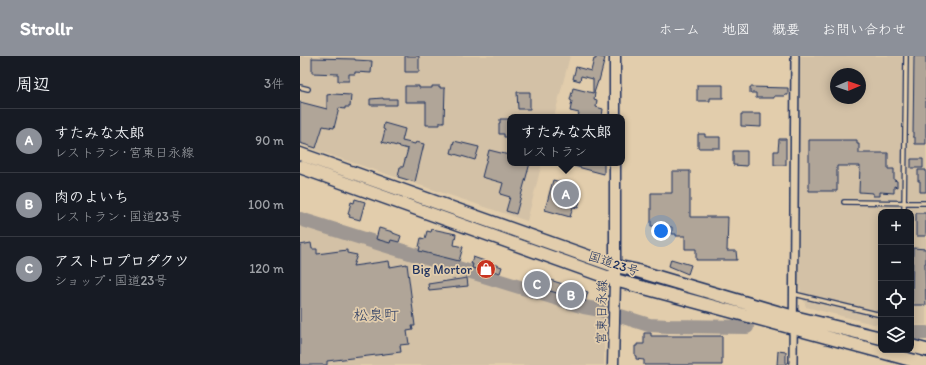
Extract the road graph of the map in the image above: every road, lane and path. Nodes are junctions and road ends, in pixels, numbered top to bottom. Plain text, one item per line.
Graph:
1 (615, 56) edge
2 (795, 56) edge
3 (906, 56) edge
4 (300, 87) edge
5 (308, 89) dead end
6 (615, 114) edge
7 (300, 154) edge
8 (615, 166) edge
9 (300, 167) edge
10 (844, 202) dead end
11 (904, 202) junction
12 (926, 203) edge
13 (904, 209) edge
14 (615, 266) junction
15 (615, 280) junction
16 (794, 294) junction
17 (878, 314) edge
18 (794, 323) junction
19 (878, 337) edge
20 (914, 347) edge
21 (926, 350) edge
22 (926, 364) edge
23 (613, 365) edge
24 (793, 365) edge

1 - 6 main road
2 - 16 street
3 - 11 lane
4 - 5 lane
7 - 14 highway, 国道23号
8 - 14 main road, 宮東日永線
9 - 15 highway, 国道23号
10 - 11 lane
11 - 12 lane
11 - 13 lane
14 - 15 main road, 宮東日永線
14 - 18 highway, 国道23号
15 - 18 highway, 国道23号
15 - 23 main road, 宮東日永線
16 - 17 lane
16 - 18 street
18 - 19 highway, 国道23号
18 - 22 highway, 国道23号
18 - 24 street
20 - 21 highway

